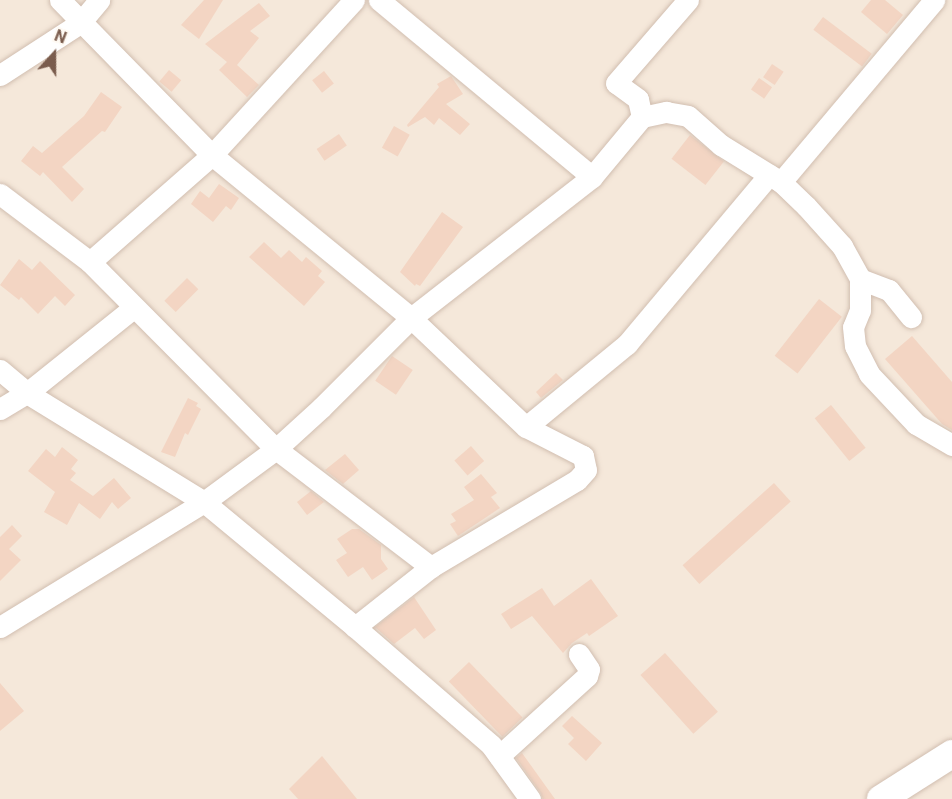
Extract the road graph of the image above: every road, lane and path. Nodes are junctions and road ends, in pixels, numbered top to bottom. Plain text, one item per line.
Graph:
1 (60, 0) edge
2 (99, 0) edge
3 (354, 0) edge
4 (379, 0) edge
5 (688, 0) edge
6 (934, 0) edge
7 (80, 23) junction
8 (0, 75) edge
9 (640, 108) junction
10 (213, 155) junction
11 (592, 177) junction
12 (775, 179) junction
13 (0, 194) edge
14 (90, 262) junction
15 (860, 279) junction
16 (133, 308) junction
17 (911, 316) dead end
18 (411, 318) junction
19 (0, 370) edge
20 (27, 393) junction
21 (0, 409) edge
22 (526, 427) junction
23 (952, 445) edge
24 (276, 449) junction
25 (204, 502) junction
26 (431, 567) junction
27 (0, 627) edge
28 (355, 627) junction
29 (579, 654) dead end
30 (952, 754) edge
31 (499, 756) junction
32 (530, 799) edge
33 (881, 799) edge

1 - 7 street
2 - 7 street
3 - 10 street
4 - 11 street
5 - 9 street
6 - 12 street
7 - 8 street
7 - 10 street
9 - 11 street
9 - 12 street
10 - 14 street
10 - 18 street
11 - 18 street
12 - 15 street
12 - 22 street
13 - 14 street
14 - 16 street
15 - 17 street
15 - 23 street
16 - 20 street
16 - 24 street
18 - 22 street
18 - 24 street
19 - 20 street
20 - 21 street
20 - 25 street
22 - 26 street
24 - 25 street
24 - 26 street
25 - 27 street
25 - 28 street
26 - 28 street
28 - 31 street
29 - 31 street
30 - 33 main road
31 - 32 street

